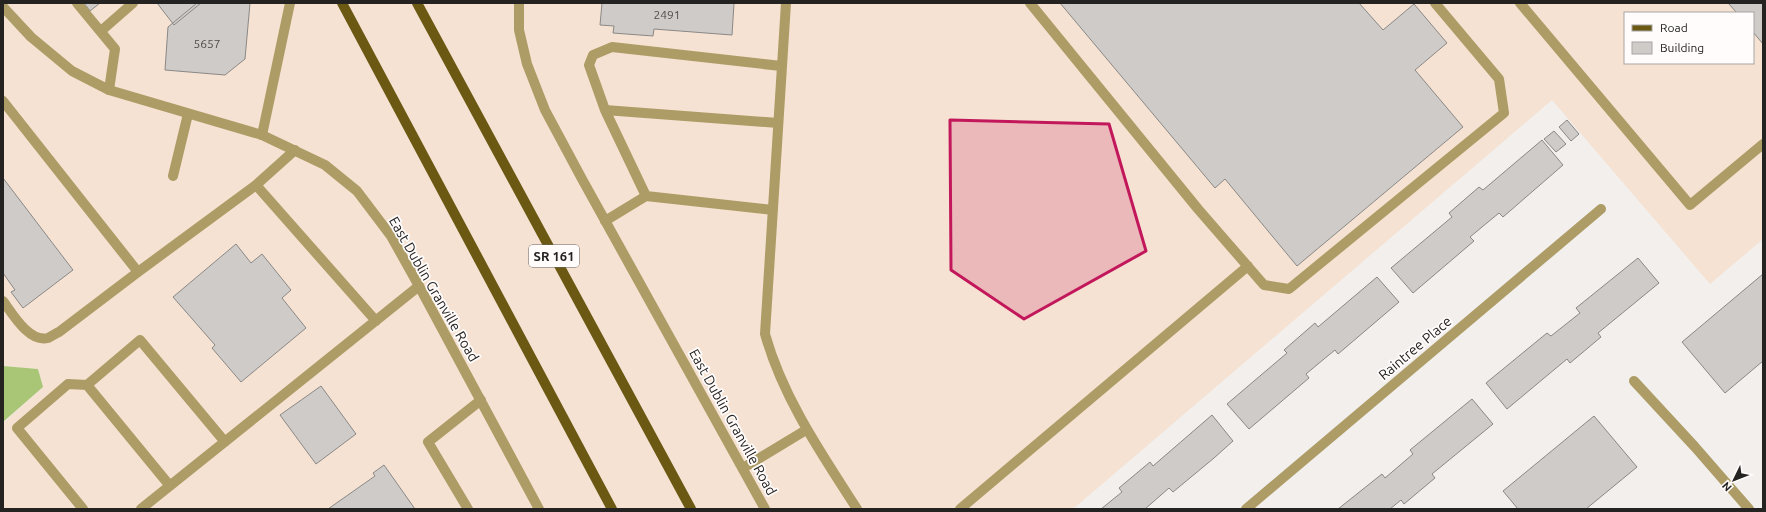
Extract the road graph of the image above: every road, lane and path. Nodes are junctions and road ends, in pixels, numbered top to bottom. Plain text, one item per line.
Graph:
1 (77, 3) edge
2 (290, 3) edge
3 (342, 3) edge
4 (417, 3) edge
5 (519, 3) edge
6 (786, 3) edge
7 (1030, 3) edge
8 (1435, 3) edge
9 (1520, 3) edge
10 (130, 4) edge
11 (5, 11) edge
12 (100, 31) junction
13 (782, 66) junction
14 (110, 90) junction
15 (3, 101) edge
16 (605, 110) junction
17 (188, 114) junction
18 (778, 123) junction
19 (262, 135) junction
20 (1763, 144) edge
21 (295, 150) junction
22 (172, 176) dead end
23 (256, 185) junction
24 (646, 196) junction
25 (1601, 209) dead end
26 (773, 210) junction
27 (605, 221) junction
28 (1248, 266) junction
29 (138, 272) junction
30 (419, 286) junction
31 (3, 301) edge
32 (376, 321) junction
33 (1634, 381) dead end
34 (87, 385) junction
35 (481, 400) junction
36 (806, 430) junction
37 (225, 442) junction
38 (743, 468) junction
39 (170, 486) junction
40 (83, 509) edge
41 (141, 509) edge
42 (468, 509) edge
43 (539, 509) edge
44 (612, 509) edge
45 (691, 509) edge
46 (765, 509) edge
47 (856, 509) edge
48 (960, 509) edge
49 (1246, 509) edge
50 (1749, 509) edge

1 - 12 street
2 - 19 street
3 - 44 main road
4 - 45 main road, SR 161
5 - 27 street, East Dublin Granville Road
6 - 13 street
7 - 28 street
8 - 28 street
9 - 20 street
10 - 12 street
11 - 14 street, East Dublin Granville Road
12 - 14 street
13 - 16 street
13 - 18 street
14 - 17 street, East Dublin Granville Road
15 - 29 street
16 - 18 street
16 - 24 street
17 - 19 street, East Dublin Granville Road
17 - 22 street
18 - 26 street
19 - 21 street, East Dublin Granville Road
21 - 23 street
21 - 30 street, East Dublin Granville Road
23 - 29 street
23 - 32 street
24 - 26 street
24 - 27 street
25 - 49 street, Raintree Place
26 - 36 street
27 - 38 street, East Dublin Granville Road
28 - 48 street
29 - 31 street
30 - 32 street
30 - 35 street, East Dublin Granville Road
32 - 37 street
33 - 50 street
34 - 37 street
34 - 39 street
34 - 40 street
35 - 42 street
35 - 43 street, East Dublin Granville Road
36 - 38 street
36 - 47 street
37 - 39 street
38 - 46 street, East Dublin Granville Road
39 - 41 street

